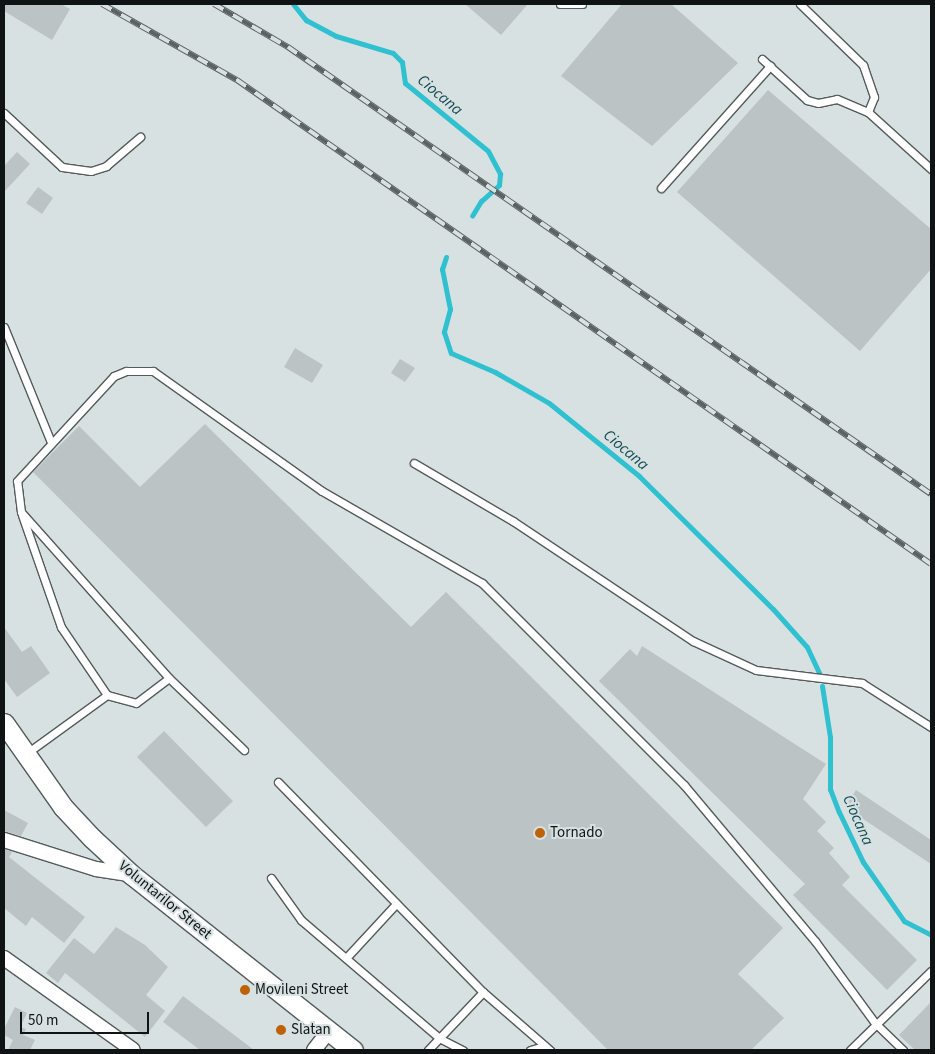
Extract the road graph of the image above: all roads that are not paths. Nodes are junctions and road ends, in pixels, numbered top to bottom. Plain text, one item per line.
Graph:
1 (560, 4) edge
2 (582, 4) edge
3 (800, 4) edge
4 (762, 59) dead end
5 (770, 66) junction
6 (868, 112) junction
7 (4, 113) edge
8 (140, 137) dead end
9 (931, 169) edge
10 (662, 188) dead end
11 (4, 327) edge
12 (51, 442) junction
13 (414, 463) dead end
14 (22, 512) junction
15 (169, 678) junction
16 (107, 695) junction
17 (4, 723) edge
18 (931, 727) edge
19 (244, 750) dead end
20 (25, 754) junction
21 (278, 782) dead end
22 (4, 840) edge
23 (132, 875) junction
24 (271, 878) dead end
25 (396, 904) junction
26 (4, 958) edge
27 (346, 958) junction
28 (931, 971) edge
29 (483, 992) junction
30 (875, 1023) junction
31 (329, 1031) junction
32 (439, 1038) junction
33 (547, 1048) edge
34 (134, 1050) edge
35 (314, 1050) edge
36 (352, 1050) edge
37 (428, 1050) edge
38 (463, 1050) edge
39 (530, 1050) edge
40 (850, 1050) edge
41 (903, 1050) edge

1 - 2 lane
3 - 6 lane
4 - 5 lane
5 - 6 lane
5 - 10 lane
6 - 9 lane
7 - 8 lane
11 - 12 lane
12 - 14 lane
12 - 30 lane
13 - 18 lane
14 - 15 lane
14 - 16 lane
15 - 16 lane
15 - 19 lane
16 - 20 lane
17 - 20 main road, Voluntarilor Street
20 - 23 main road, Voluntarilor Street
21 - 25 lane
22 - 23 street
23 - 31 main road, Voluntarilor Street
24 - 27 lane
25 - 27 lane
25 - 29 lane
26 - 34 street
27 - 32 lane
28 - 30 lane
29 - 32 lane
29 - 33 lane
30 - 40 lane
30 - 41 lane
31 - 35 street
31 - 36 main road, Voluntarilor Street
32 - 37 lane
32 - 38 lane
33 - 39 lane

